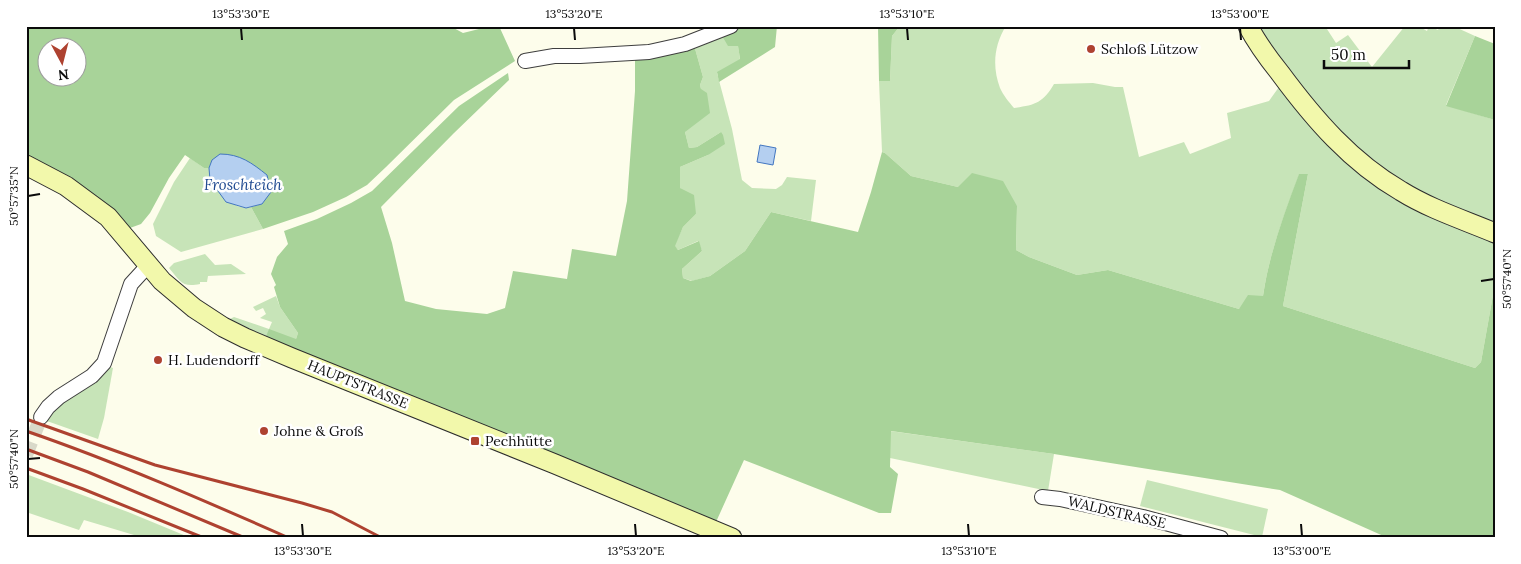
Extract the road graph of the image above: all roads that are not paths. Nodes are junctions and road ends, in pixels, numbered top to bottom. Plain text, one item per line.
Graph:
1 (731, 26) edge
2 (1248, 26) edge
3 (526, 61) dead end
4 (26, 164) edge
5 (1495, 233) edge
6 (150, 267) junction
7 (41, 417) tunnel mouth
8 (1042, 497) dead end
9 (732, 538) edge
10 (1221, 538) edge

1 - 3 street
2 - 5 main road
4 - 6 main road, HAUPTSTRASSE
6 - 7 street
6 - 9 main road, HAUPTSTRASSE
8 - 10 street, WALDSTRASSE

